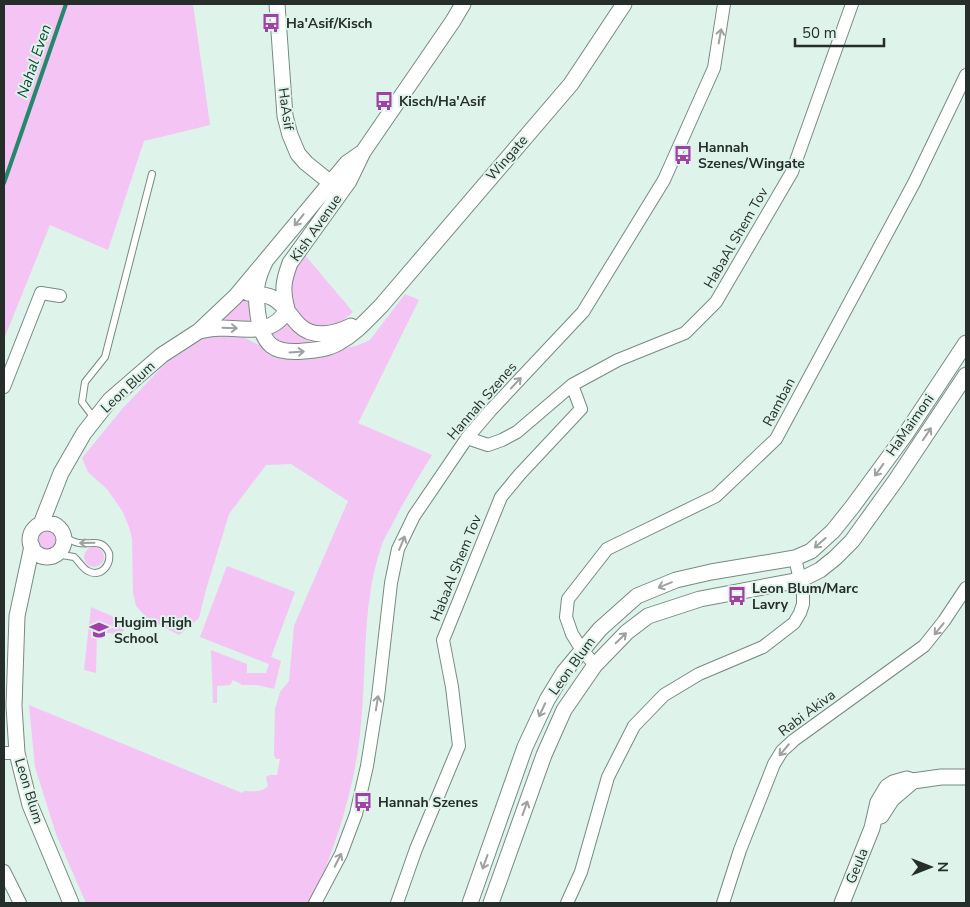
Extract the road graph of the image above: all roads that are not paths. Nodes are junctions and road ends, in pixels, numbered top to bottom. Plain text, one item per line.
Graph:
1 (277, 4) edge
2 (463, 4) edge
3 (624, 4) edge
4 (724, 4) edge
5 (852, 4) edge
6 (966, 75) edge
7 (152, 174) dead end
8 (336, 187) junction
9 (266, 260) junction
10 (255, 294) junction
11 (60, 296) dead end
12 (236, 296) junction
13 (381, 306) junction
14 (287, 309) junction
15 (260, 328) junction
16 (199, 331) junction
17 (966, 343) edge
18 (966, 375) edge
19 (572, 385) junction
20 (4, 387) edge
21 (95, 419) junction
22 (467, 438) junction
23 (56, 484) junction
24 (853, 506) joint
25 (869, 517) joint
26 (41, 524) junction
27 (61, 532) junction
28 (32, 546) junction
29 (52, 556) junction
30 (795, 558) junction
31 (800, 580) junction
32 (25, 584) junction
33 (966, 588) edge
34 (582, 650) junction
35 (595, 665) junction
36 (10, 753) edge
37 (966, 777) edge
38 (4, 871) edge
39 (20, 903) edge
40 (72, 903) edge
41 (315, 903) edge
42 (397, 903) edge
43 (470, 903) edge
44 (490, 903) edge
45 (567, 903) edge
46 (723, 903) edge
47 (842, 903) edge

1 - 8 street, HaAsif
2 - 8 street, Kish Avenue
3 - 13 street, Wingate
22 -> 4 street, Hannah Szenes
5 - 19 street, HabaAl Shem Tov
6 - 34 street, Ramban
7 - 21 lane
8 -> 9 street, Kish Avenue
8 - 14 street, Kish Avenue
9 - 10 street, Wingate
9 - 12 street, Leon Blum
10 - 12 street
10 - 14 street, Wingate
10 - 15 street, Wingate
11 - 20 street
12 - 16 street, Leon Blum
13 - 14 street, Wingate
15 -> 13 street, Wingate
14 - 15 street, Leon Blum
16 -> 15 street, Leon Blum
16 - 21 street, Leon Blum
17 -> 24 street, HaMaimoni
25 -> 18 street, HaMaimoni
19 - 22 street, HabaAl Shem Tov
19 - 42 street, HabaAl Shem Tov
21 - 23 street, Leon Blum
41 -> 22 street, Hannah Szenes
23 - 26 street, Leon Blum
23 - 27 street, Leon Blum
24 -> 30 street, Leon Blum
25 - 31 street, Leon Blum
26 - 27 street
26 - 28 street
27 - 29 street
29 -> 27 lane
28 - 29 street
28 - 32 street, Leon Blum
29 - 32 street, Leon Blum
30 - 31 street
30 -> 34 street, Leon Blum
35 -> 31 street, Leon Blum
31 - 45 street
32 - 36 street, Leon Blum
33 -> 46 street, Rabi Akiva
34 - 35 street, Ramban
34 -> 43 street, Leon Blum
44 -> 35 street, Leon Blum
36 - 40 street, Leon Blum
37 - 47 street, Geula
38 - 39 street

